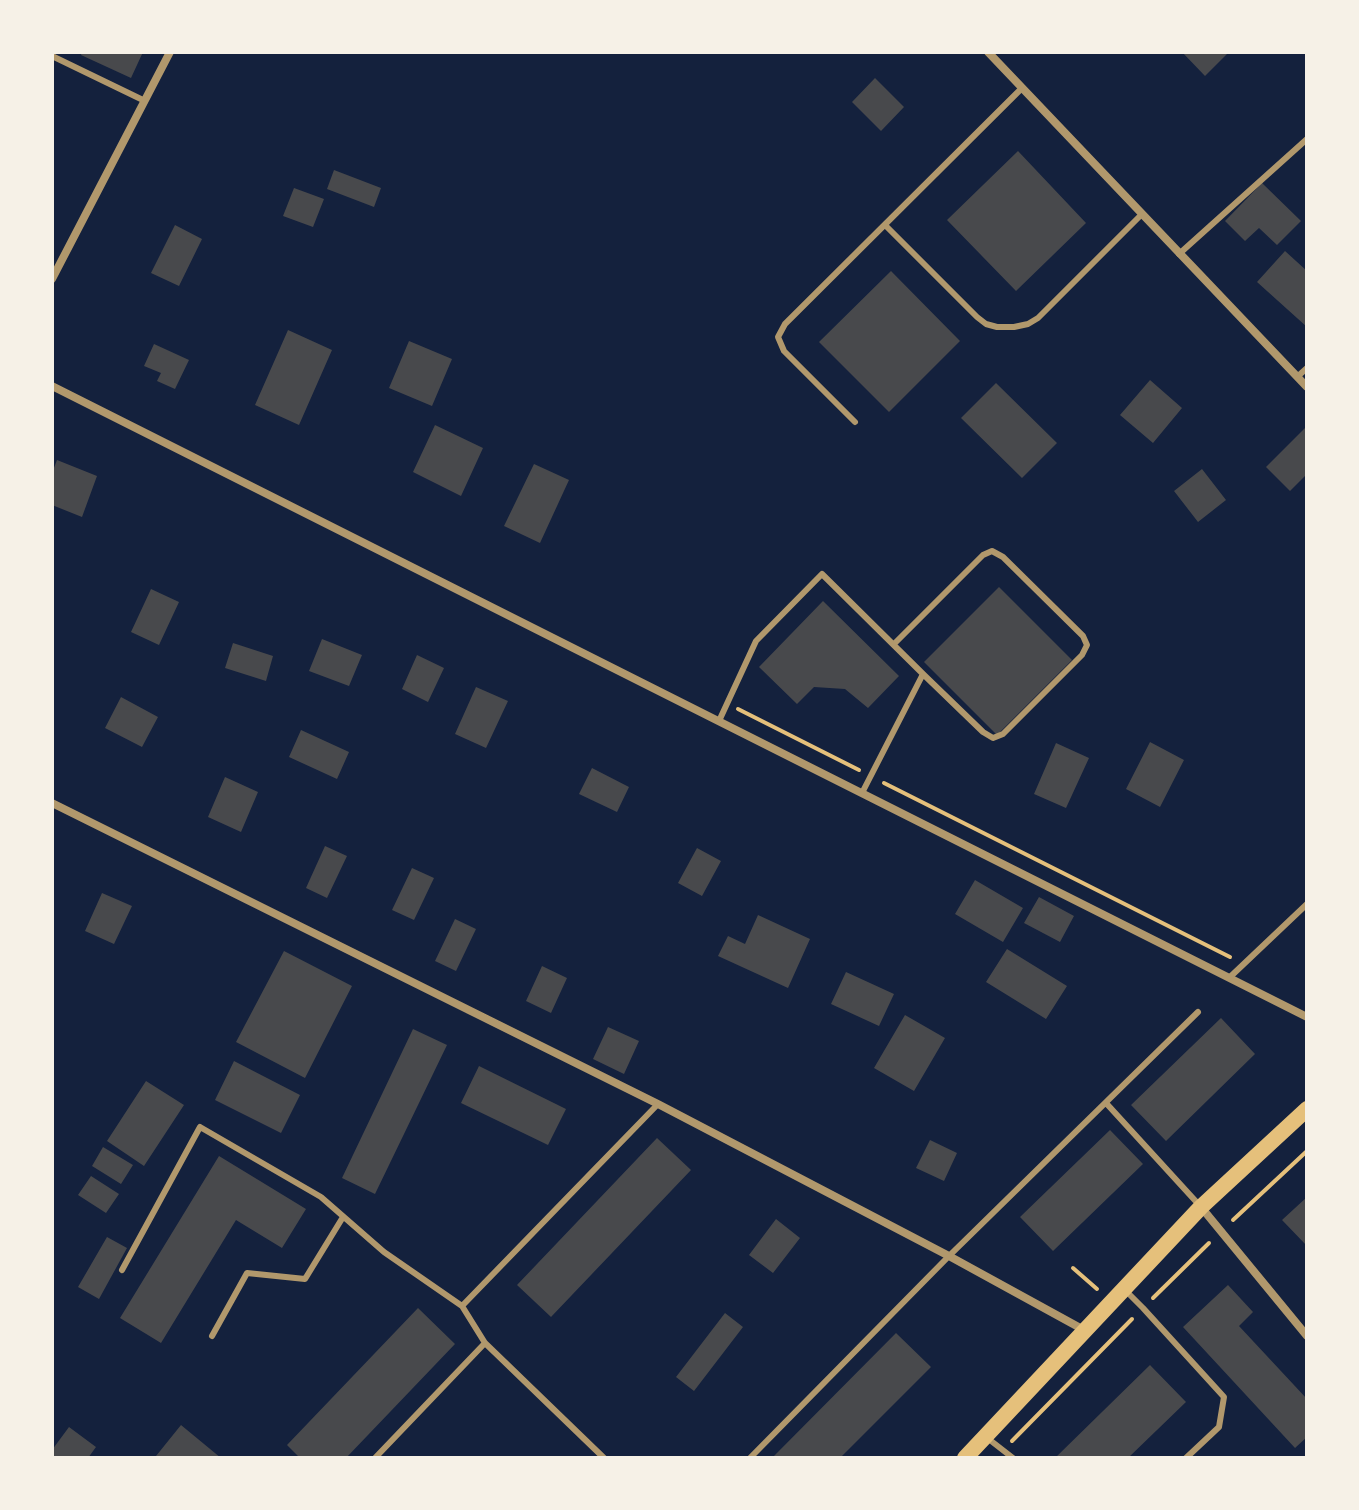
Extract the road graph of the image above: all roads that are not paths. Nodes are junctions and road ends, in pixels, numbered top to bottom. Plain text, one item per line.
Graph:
1 (170, 52) edge
2 (988, 52) edge
3 (52, 56) edge
4 (1022, 88) junction
5 (145, 101) junction
6 (1307, 139) edge
7 (1142, 214) junction
8 (885, 225) junction
9 (1179, 254) junction
10 (52, 279) edge
11 (1307, 368) edge
12 (1297, 377) junction
13 (52, 386) edge
14 (1307, 387) edge
15 (855, 422) dead end
16 (894, 644) junction
17 (923, 674) junction
18 (719, 721) junction
19 (862, 793) junction
20 (52, 803) edge
21 (1307, 904) edge
22 (1229, 978) junction
23 (1198, 1012) dead end
24 (1307, 1017) edge
25 (1106, 1103) junction
26 (658, 1104) junction
27 (1307, 1109) edge
28 (1201, 1207) junction
29 (343, 1217) junction
30 (949, 1256) junction
31 (122, 1270) dead end
32 (1123, 1289) junction
33 (462, 1306) junction
34 (1085, 1330) junction
35 (212, 1336) dead end
36 (1307, 1336) edge
37 (485, 1343) junction
38 (986, 1437) junction
39 (375, 1458) edge
40 (604, 1458) edge
41 (750, 1458) edge
42 (965, 1458) edge
43 (1013, 1458) edge
44 (1186, 1458) edge

1 - 5 street
2 - 4 street
3 - 5 lane
4 - 7 street
4 - 8 lane
5 - 10 street
6 - 9 lane
7 - 8 lane
7 - 9 street
8 - 15 lane
9 - 12 street
11 - 12 lane
12 - 14 street
13 - 18 street
16 - 17 lane
16 - 17 lane
16 - 18 lane
17 - 19 lane
18 - 19 street
19 - 22 street
20 - 26 street
21 - 22 lane
22 - 24 street
23 - 25 lane
25 - 28 lane
25 - 30 lane
26 - 30 street
26 - 33 lane
27 - 28 main road
28 - 32 main road
28 - 36 street
29 - 31 lane
29 - 33 lane
29 - 35 lane
30 - 34 street
30 - 41 lane
32 - 34 main road
32 - 44 lane
33 - 37 lane
34 - 38 main road
37 - 39 lane
37 - 40 lane
38 - 42 main road
38 - 43 lane

